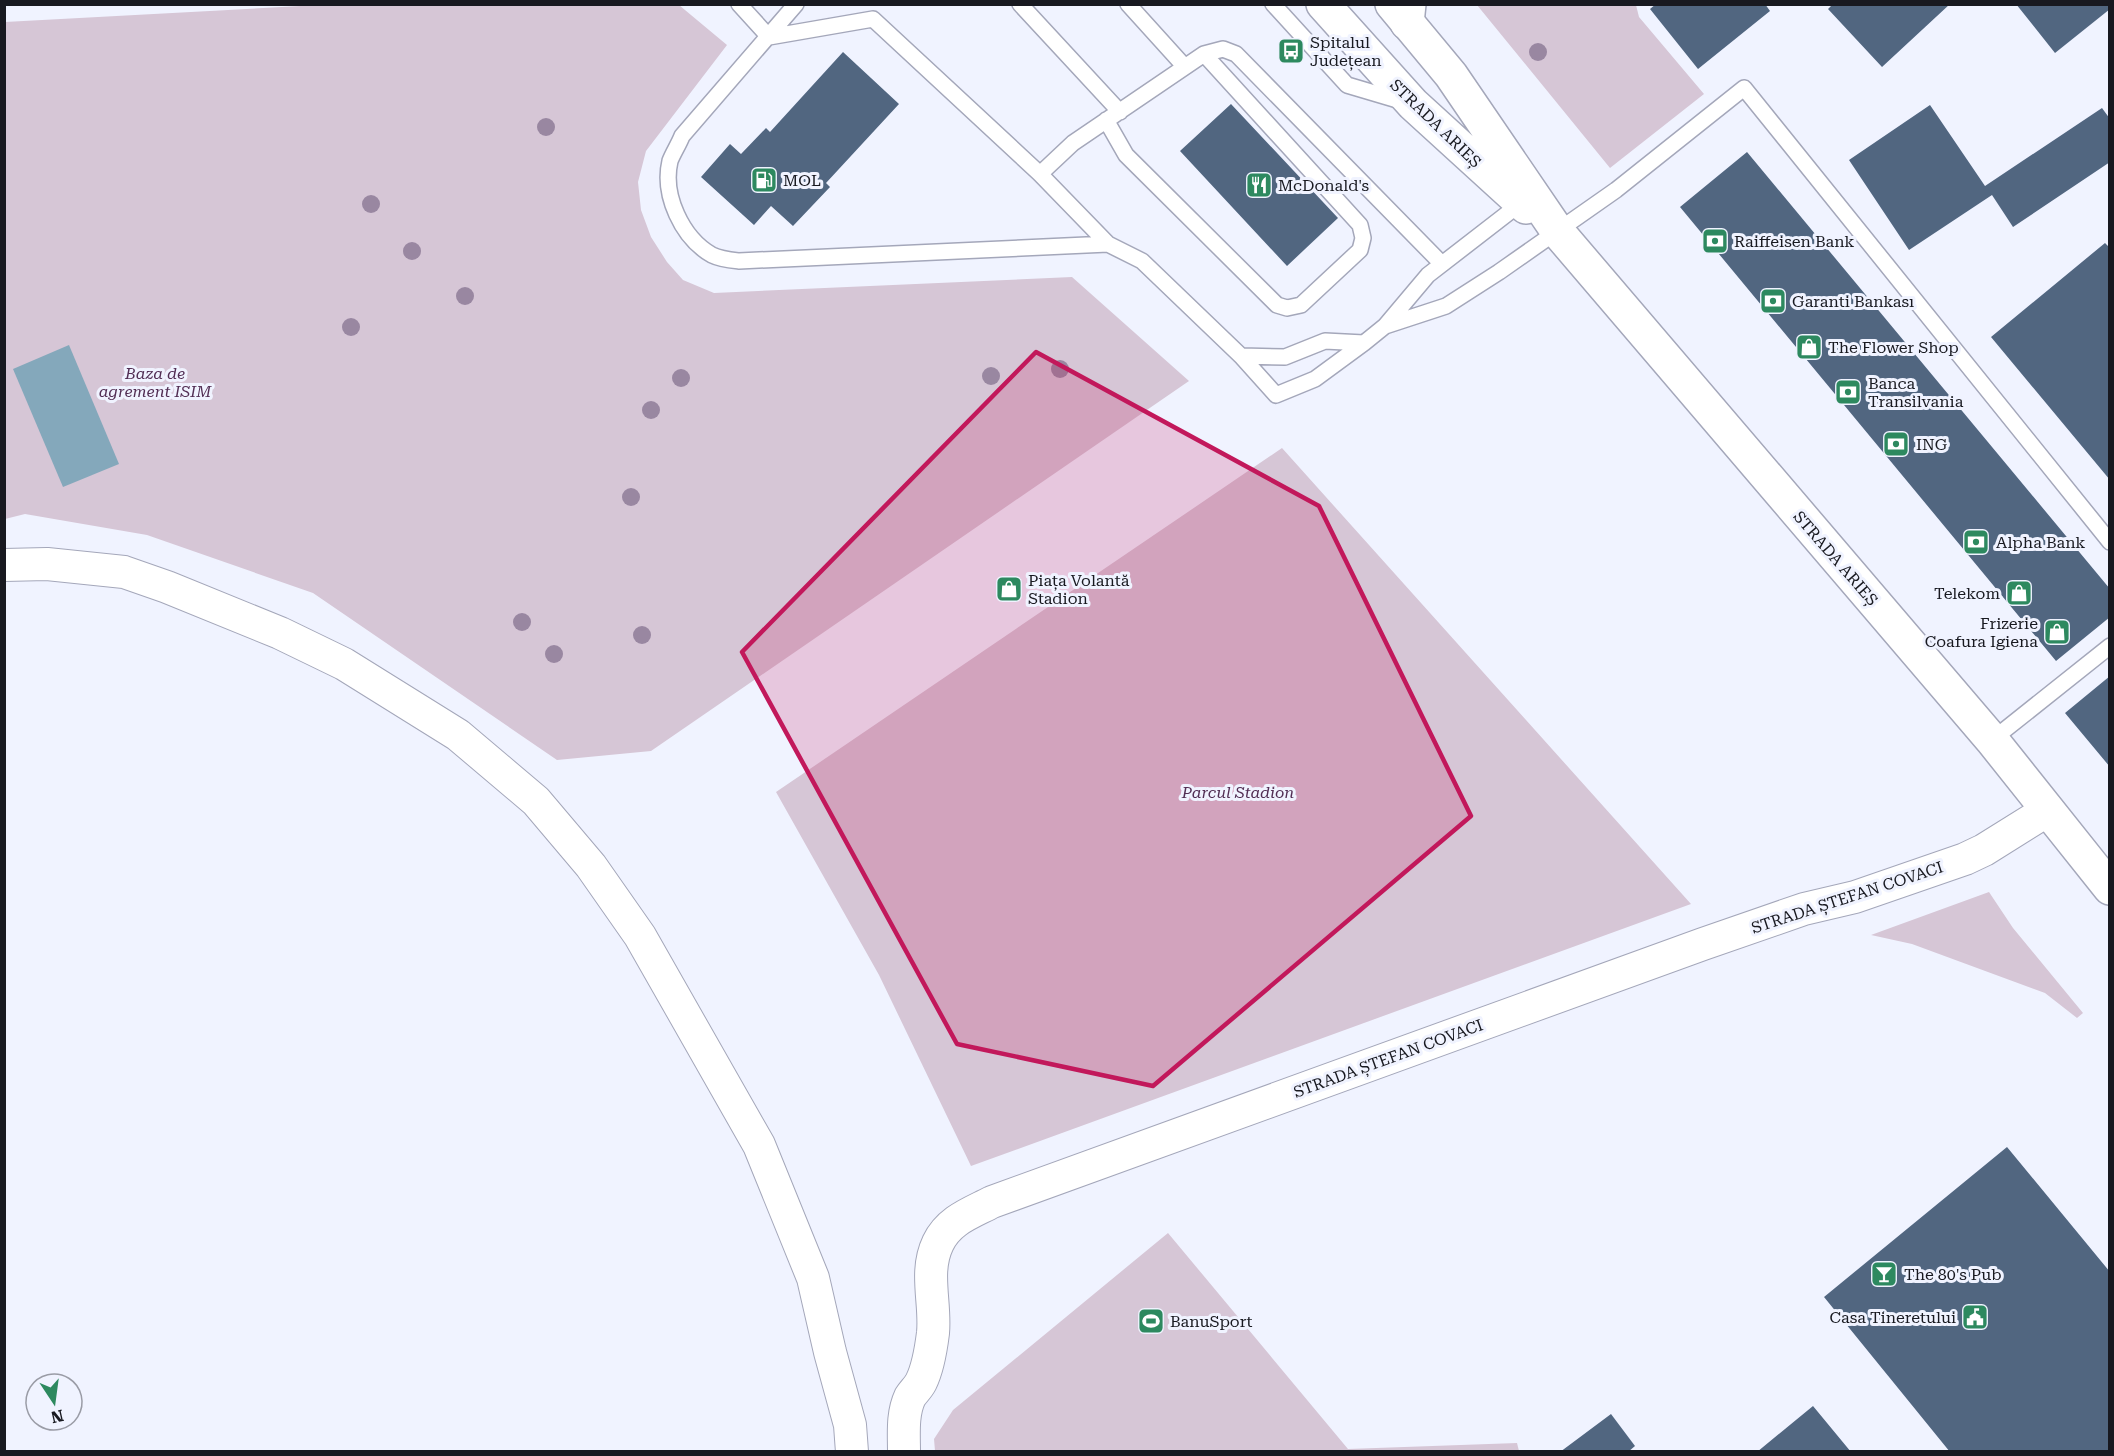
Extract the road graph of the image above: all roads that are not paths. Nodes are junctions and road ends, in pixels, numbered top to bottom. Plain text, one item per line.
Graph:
1 (739, 4) edge
2 (796, 4) edge
3 (1020, 4) edge
4 (1128, 4) edge
5 (1273, 4) edge
6 (1323, 4) edge
7 (1403, 11) edge
8 (769, 37) junction
9 (1204, 54) junction
10 (1185, 67) junction
11 (1413, 104) junction
12 (1120, 112) junction
13 (1106, 120) junction
14 (1040, 174) junction
15 (1521, 203) junction
16 (1558, 232) junction
17 (1108, 244) junction
18 (1442, 264) junction
19 (1384, 326) junction
20 (1364, 343) junction
21 (1241, 357) junction
22 (2109, 542) edge
23 (4, 565) edge
24 (2109, 646) edge
25 (1992, 740) junction
26 (2048, 810) junction
27 (2109, 888) edge
28 (852, 1452) edge
29 (904, 1452) edge

1 - 8 lane
2 - 8 lane
3 - 12 lane
4 - 10 lane
5 - 11 lane
6 - 11 main road, STRADA ARIEȘ
7 - 16 main road, STRADA ARIEȘ
8 - 14 lane
8 - 17 lane
9 - 10 lane
9 - 13 lane
9 - 18 lane
10 - 12 lane
11 - 15 main road, STRADA ARIEȘ
12 - 13 lane
13 - 14 lane
14 - 17 lane
15 - 16 main road, STRADA ARIEȘ
15 - 18 lane
16 - 19 lane
16 - 22 lane
16 - 25 main road, STRADA ARIEȘ
17 - 21 lane
18 - 19 lane
19 - 20 lane
20 - 21 lane
20 - 21 lane
23 - 28 street
24 - 25 lane
25 - 26 main road, STRADA ARIEȘ
26 - 27 main road, STRADA ARIEȘ
26 - 29 street, STRADA ȘTEFAN COVACI

